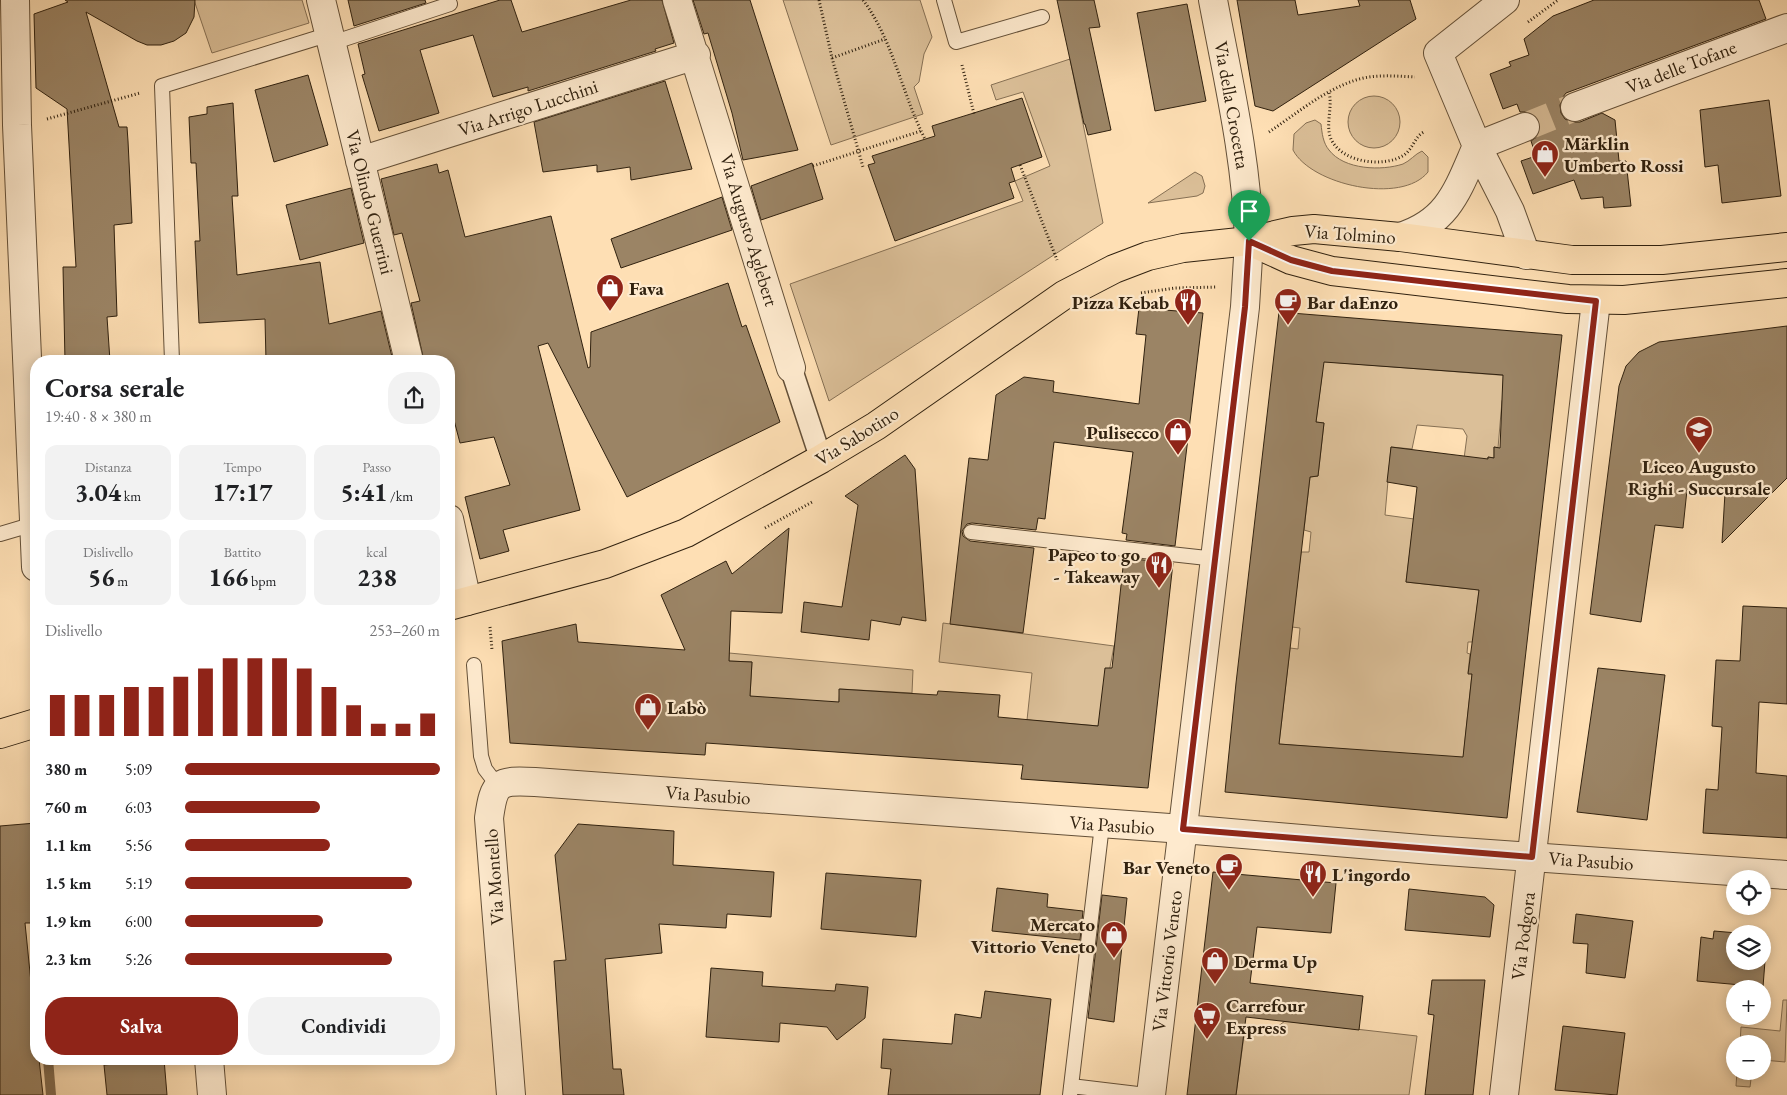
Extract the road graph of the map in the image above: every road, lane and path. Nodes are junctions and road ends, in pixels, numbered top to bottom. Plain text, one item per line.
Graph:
1 (15, 0) edge
2 (321, 0) edge
3 (448, 0) edge
4 (677, 0) edge
5 (819, 0) edge
6 (863, 0) edge
7 (944, 0) edge
8 (1213, 0) edge
9 (1505, 0) edge
10 (1042, 17) dead end
11 (1787, 28) edge
12 (331, 38) junction
13 (885, 39) junction
14 (956, 42) junction
15 (696, 55) junction
16 (832, 58) junction
17 (1415, 77) dead end
18 (162, 86) junction
19 (1329, 93) junction
20 (1575, 107) tunnel mouth
21 (974, 114) dead end
22 (40, 121) dead end
23 (1525, 126) tunnel mouth
24 (921, 131) junction
25 (1424, 132) dead end
26 (1262, 137) dead end
27 (925, 139) dead end
28 (1476, 146) junction
29 (860, 152) junction
30 (360, 161) junction
31 (1020, 165) dead end
32 (813, 166) dead end
33 (864, 167) dead end
34 (1400, 237) junction
35 (1249, 241) junction
36 (1787, 247) edge
37 (1526, 255) junction
38 (1057, 260) dead end
39 (1787, 283) edge
40 (1202, 286) dead end
41 (1216, 287) dead end
42 (1596, 301) junction
43 (172, 355) edge
44 (408, 355) edge
45 (791, 368) joint
46 (30, 430) edge
47 (821, 459) junction
48 (30, 525) edge
49 (971, 532) dead end
50 (0, 534) edge
51 (1216, 559) junction
52 (455, 575) edge
53 (458, 603) edge
54 (474, 665) dead end
55 (30, 726) edge
56 (0, 734) edge
57 (498, 786) junction
58 (1102, 825) junction
59 (1183, 829) junction
60 (1532, 857) junction
61 (1787, 875) edge
62 (210, 1065) edge
63 (1070, 1090) edge
64 (212, 1095) edge
65 (512, 1095) edge
66 (1146, 1095) edge
67 (1151, 1095) edge
68 (1504, 1095) edge

1 - 46 street
2 - 12 street, Via Olindo Guerrini
3 - 12 lane
4 - 15 street, Via Augusto Aglebert
5 - 16 path
6 - 13 path
7 - 14 lane
8 - 35 street, Via della Crocetta
9 - 28 street
10 - 14 lane
11 - 20 street, Via delle Tofane
12 - 18 lane
12 - 30 street, Via Olindo Guerrini
13 - 16 path
13 - 24 path
14 - 21 path
15 - 30 street, Via Arrigo Lucchini
15 - 45 street, Via Augusto Aglebert
16 - 29 path
17 - 19 path
18 - 22 path
18 - 43 lane
19 - 25 path
19 - 26 path
23 - 28 street
24 - 27 path
24 - 29 path
28 - 34 street
28 - 37 street
29 - 32 path
29 - 33 path
30 - 44 street, Via Olindo Guerrini
31 - 38 path
34 - 35 main road, Via Tolmino
34 - 37 main road, Via Tolmino
35 - 42 main road, Via Tolmino
35 - 47 main road, Via Sabotino
35 - 51 street, Via Vittorio Veneto
36 - 37 main road, Via Tolmino
39 - 42 main road, Via Tolmino
40 - 41 path
42 - 60 street, Via Podgora
45 - 47 street, Via Augusto Aglebert
47 - 53 main road, Via Sabotino
48 - 50 lane
49 - 51 lane
51 - 59 street, Via Vittorio Veneto
52 - 53 street
54 - 57 lane
55 - 56 main road
57 - 58 street, Via Pasubio
57 - 65 street, Via Montello
58 - 59 street, Via Pasubio
58 - 63 lane
59 - 60 street, Via Pasubio
59 - 67 street, Via Vittorio Veneto
60 - 61 street, Via Pasubio
60 - 68 street, Via Podgora
62 - 64 street
63 - 66 lane

